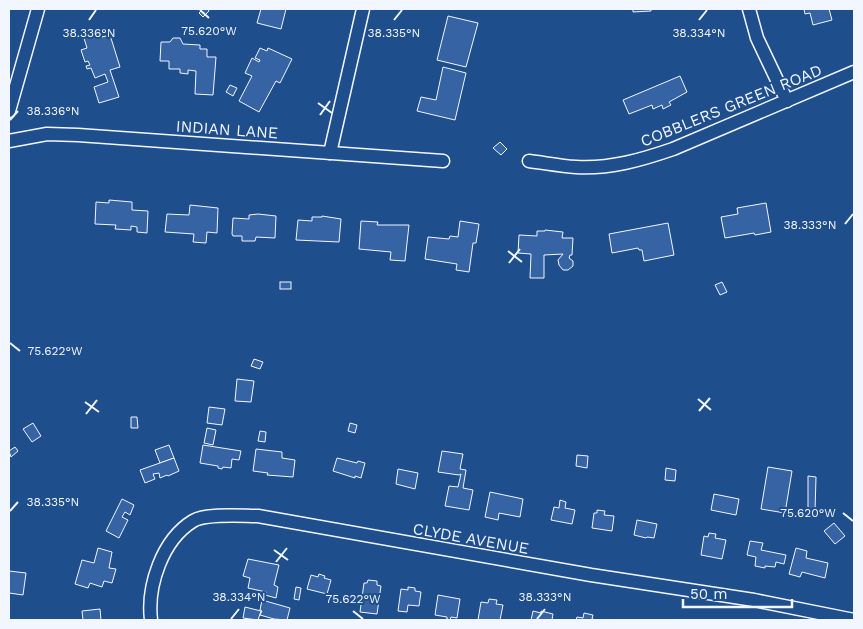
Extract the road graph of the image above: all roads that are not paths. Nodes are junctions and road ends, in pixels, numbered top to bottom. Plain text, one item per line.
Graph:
1 (38, 9) edge
2 (363, 9) edge
3 (749, 9) edge
4 (854, 72) edge
5 (787, 101) junction
6 (9, 111) edge
7 (9, 142) edge
8 (330, 153) junction
9 (443, 161) dead end
10 (529, 161) dead end
11 (151, 620) edge
12 (854, 620) edge

1 - 6 street
2 - 8 street
3 - 5 street
4 - 5 street, COBBLERS GREEN ROAD
5 - 10 street, COBBLERS GREEN ROAD
7 - 8 street, INDIAN LANE
8 - 9 street, INDIAN LANE
11 - 12 street, CLYDE AVENUE

